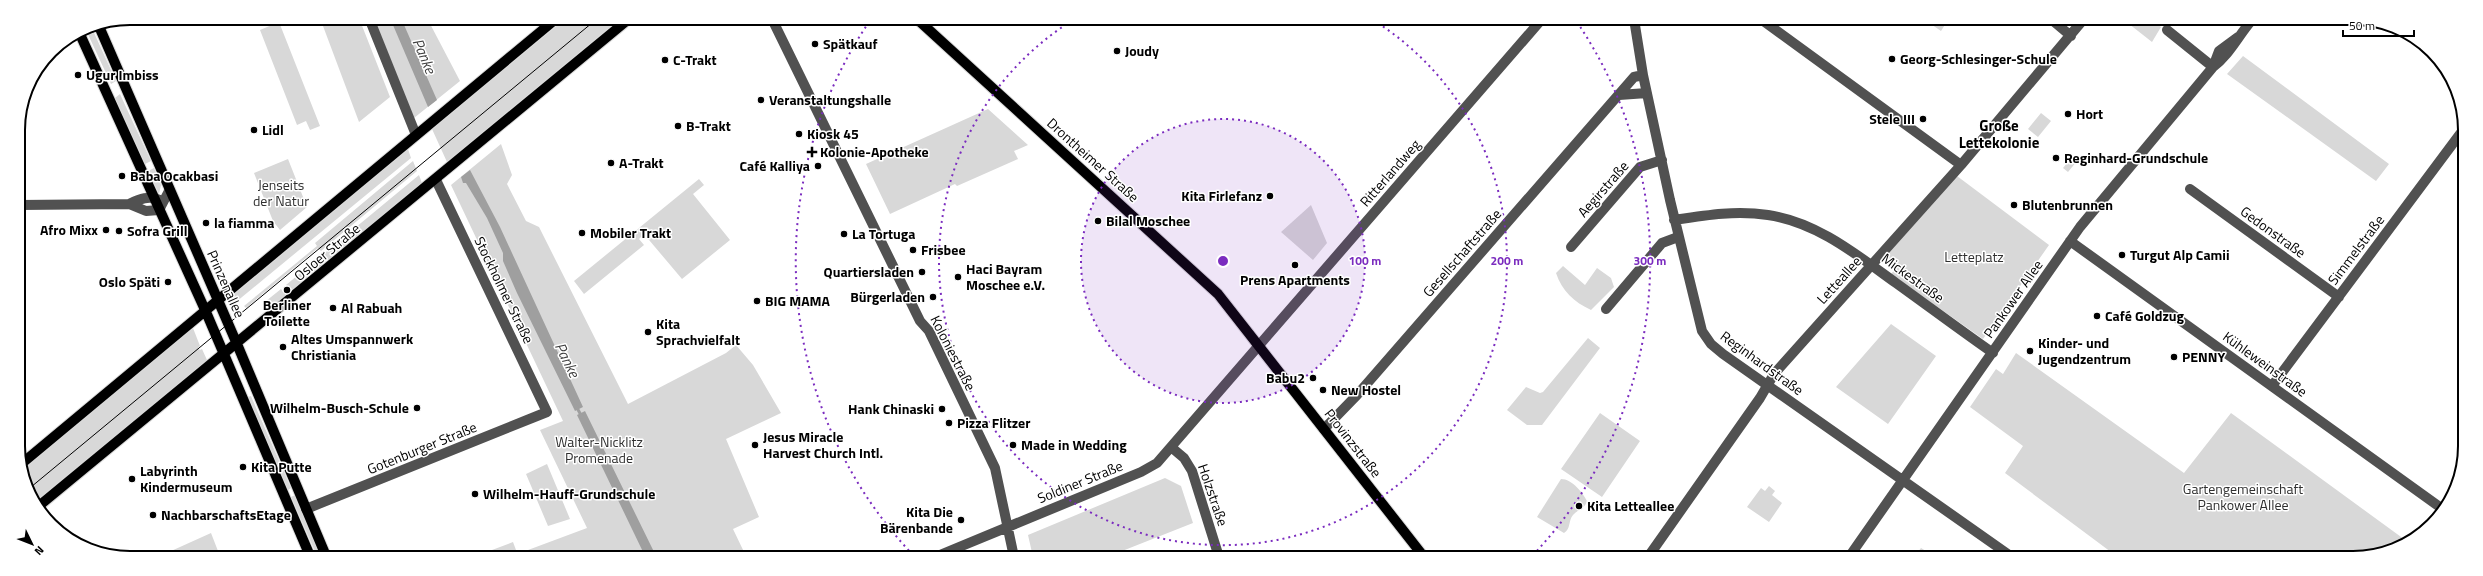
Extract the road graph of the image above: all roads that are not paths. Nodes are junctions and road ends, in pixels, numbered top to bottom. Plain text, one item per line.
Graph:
1 (372, 25) edge
2 (549, 25) edge
3 (622, 25) edge
4 (775, 25) edge
5 (924, 25) edge
6 (1537, 25) edge
7 (1635, 25) edge
8 (1769, 25) edge
9 (2058, 25) edge
10 (2080, 25) edge
11 (2248, 25) edge
12 (100, 30) edge
13 (2167, 30) dead end
14 (2071, 36) junction
15 (81, 37) edge
16 (2213, 67) junction
17 (1643, 75) junction
18 (1647, 93) junction
19 (1619, 95) junction
20 (416, 135) junction
21 (2458, 137) edge
22 (1662, 160) junction
23 (1961, 165) junction
24 (436, 180) junction
25 (2190, 189) dead end
26 (169, 192) junction
27 (153, 197) junction
28 (129, 204) junction
29 (25, 205) edge
30 (162, 206) junction
31 (175, 206) junction
32 (1674, 220) junction
33 (1678, 237) junction
34 (2070, 241) junction
35 (1571, 247) dead end
36 (1871, 265) junction
37 (2339, 297) junction
38 (219, 302) junction
39 (1606, 309) dead end
40 (206, 312) junction
41 (237, 344) junction
42 (1259, 346) junction
43 (1993, 352) junction
44 (224, 354) junction
45 (1768, 385) junction
46 (2272, 386) junction
47 (547, 412) joint
48 (1324, 429) junction
49 (1171, 447) junction
50 (26, 460) edge
51 (1903, 481) junction
52 (42, 503) edge
53 (2439, 506) edge
54 (306, 509) junction
55 (1008, 526) junction
56 (308, 551) edge
57 (324, 551) edge
58 (949, 551) edge
59 (1013, 551) edge
60 (1217, 551) edge
61 (1419, 551) edge
62 (1652, 551) edge
63 (1852, 551) edge
64 (2002, 551) edge

1 - 20 street
2 - 20 main road
3 - 24 main road, Osloer Straße
4 - 55 street, Koloniestraße
5 - 42 main road, Drontheimer Straße
6 - 42 street, Ritterlandweg
7 - 17 street, Reginhardstraße
8 - 23 street
9 - 14 street
10 - 14 street, Letteallee
11 - 16 street, Pankower Allee
12 - 26 main road, Prinzenallee
13 - 16 street
14 - 23 street, Letteallee
15 - 27 main road
16 - 34 street, Pankower Allee
17 - 18 street, Reginhardstraße
17 - 19 street, Gesellschaftstraße
18 - 19 street
18 - 22 street, Reginhardstraße
19 - 48 street, Gesellschaftstraße
20 - 38 main road
21 - 37 street, Simmelstraße
22 - 32 street, Reginhardstraße
22 - 35 street, Aegirstraße
23 - 36 street, Letteallee
24 - 41 main road, Osloer Straße
24 - 47 street, Stockholmer Straße
25 - 37 street, Gedonstraße
26 - 30 street
26 - 31 main road, Prinzenallee
27 - 28 street
27 - 30 main road
28 - 29 street
28 - 30 street
30 - 31 street
30 - 40 main road
31 - 38 main road, Prinzenallee
32 - 33 street, Reginhardstraße
32 - 36 street, Mickestraße
33 - 39 street
33 - 45 street, Reginhardstraße
34 - 43 street, Pankower Allee
34 - 46 street, Kühleweinstraße
36 - 43 street, Mickestraße
36 - 45 street, Letteallee
37 - 46 street, Simmelstraße
38 - 40 main road
38 - 41 main road, Prinzenallee
40 - 44 main road
40 - 50 main road
41 - 44 main road, Osloer Straße
41 - 54 main road, Prinzenallee
42 - 48 main road, Provinzstraße
42 - 49 street, Soldiner Straße
43 - 51 street, Pankower Allee
44 - 52 main road, Osloer Straße
44 - 56 main road
45 - 51 street, Reginhardstraße
45 - 62 street, Letteallee
46 - 53 street, Kühleweinstraße
47 - 54 street, Gotenburger Straße
48 - 61 main road, Provinzstraße
49 - 55 street, Soldiner Straße
49 - 60 street, Holzstraße
51 - 63 street, Pankower Allee
51 - 64 street, Reginhardstraße
54 - 57 main road, Prinzenallee
55 - 58 street, Soldiner Straße
55 - 59 street, Koloniestraße

